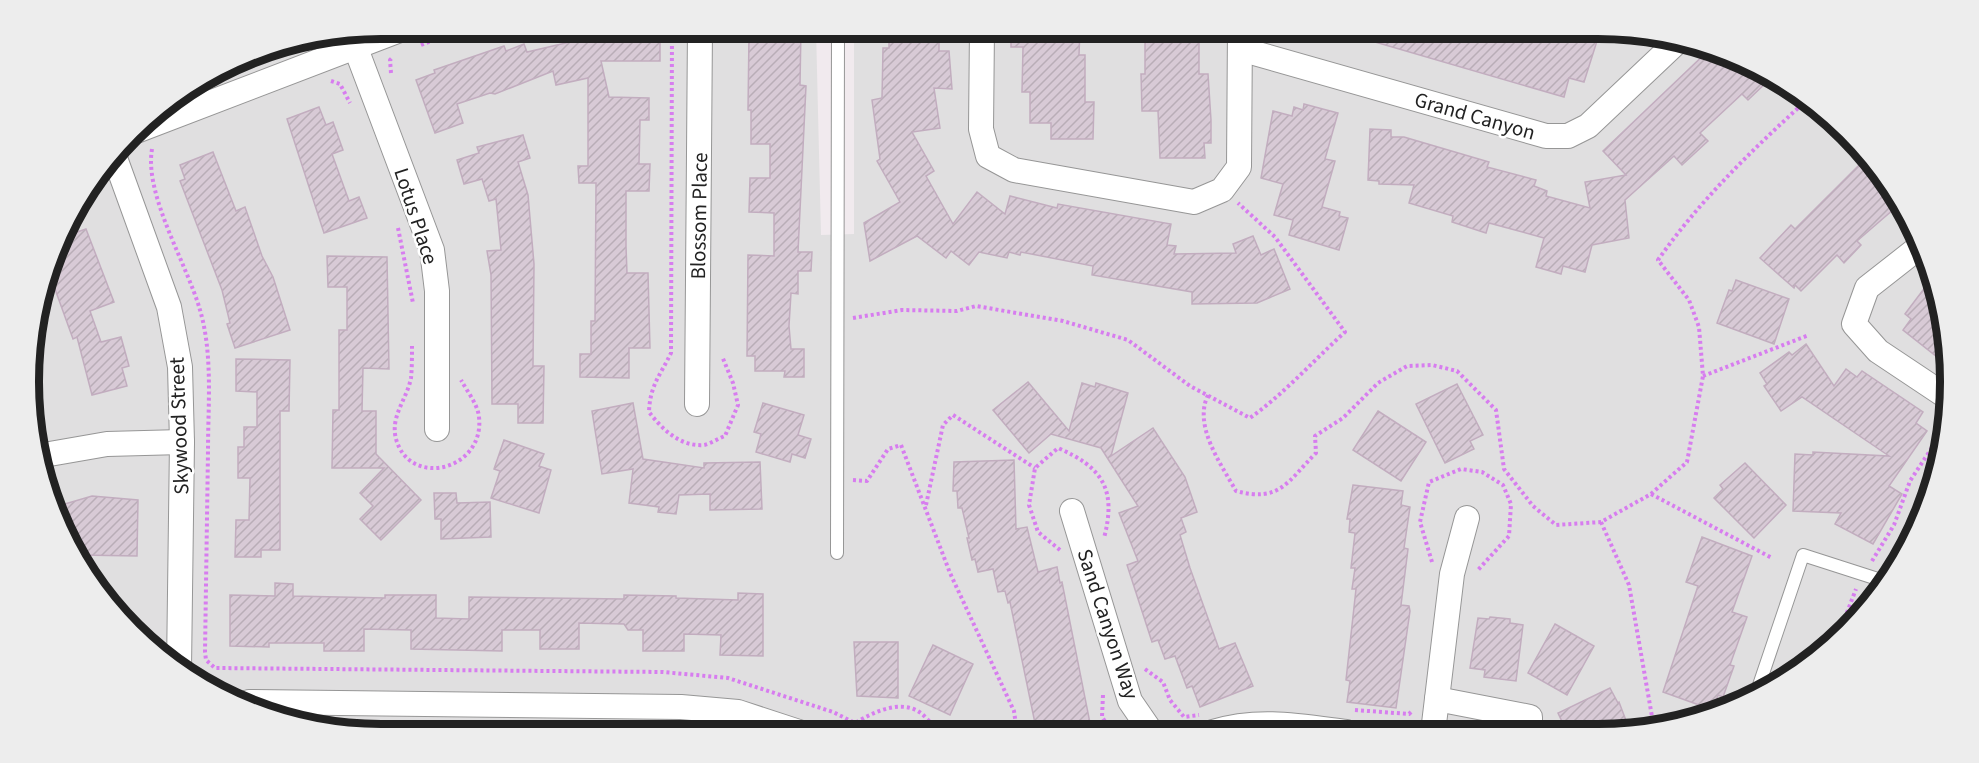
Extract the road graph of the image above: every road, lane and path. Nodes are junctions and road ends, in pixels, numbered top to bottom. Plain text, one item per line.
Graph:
1 (402, 39) edge
2 (700, 39) edge
3 (838, 39) edge
4 (982, 39) edge
5 (1240, 39) edge
6 (355, 46) junction
7 (1671, 48) edge
8 (397, 53) dead end
9 (394, 80) dead end
10 (321, 84) dead end
11 (1800, 106) edge
12 (353, 110) dead end
13 (158, 123) edge
14 (158, 143) dead end
15 (117, 164) edge
16 (1228, 194) junction
17 (398, 227) dead end
18 (1914, 251) edge
19 (414, 308) dead end
20 (837, 319) junction
21 (1809, 335) dead end
22 (412, 344) dead end
23 (460, 373) dead end
24 (1703, 376) junction
25 (1940, 392) edge
26 (1208, 395) junction
27 (697, 404) dead end
28 (437, 429) dead end
29 (182, 442) junction
30 (1933, 445) edge
31 (837, 451) junction
32 (47, 454) edge
33 (1035, 468) junction
34 (1651, 494) junction
35 (926, 506) junction
36 (1072, 511) dead end
37 (1467, 518) dead end
38 (1601, 522) junction
39 (1101, 547) dead end
40 (837, 553) dead end
41 (1068, 555) dead end
42 (1772, 558) dead end
43 (1432, 574) dead end
44 (1864, 575) junction
45 (1470, 577) dead end
46 (1877, 579) edge
47 (1843, 620) edge
48 (180, 658) edge
49 (1143, 667) dead end
50 (1760, 683) edge
51 (1102, 687) dead end
52 (261, 702) edge
53 (1427, 703) junction
54 (1652, 719) edge
55 (1350, 721) edge
56 (773, 724) edge
57 (932, 724) edge
58 (1016, 724) edge
59 (1107, 724) edge
60 (1146, 724) edge
61 (1210, 724) edge
62 (1257, 724) edge
63 (1431, 724) edge
64 (1530, 724) edge

1 - 6 street
2 - 27 street, Blossom Place
3 - 20 lane
4 - 16 street
5 - 7 street, Grand Canyon
5 - 16 street
6 - 13 street
6 - 28 street, Lotus Place
8 - 9 path
10 - 12 path
11 - 24 path
14 - 57 path
15 - 29 street, Skywood Street
16 - 26 path
17 - 19 path
18 - 25 street
20 - 26 path
20 - 31 lane
21 - 24 path
22 - 23 path
24 - 34 path
26 - 38 path
29 - 32 street
29 - 48 street, Skywood Street
30 - 44 path
31 - 35 path
31 - 40 lane
33 - 35 path
33 - 39 path
33 - 41 path
34 - 38 path
34 - 42 path
35 - 58 path
36 - 60 street, Sand Canyon Way
37 - 53 street
38 - 54 path
43 - 45 path
44 - 46 lane
44 - 47 path
44 - 50 lane
49 - 61 path
51 - 59 path
52 - 56 street
53 - 55 path
53 - 63 street
53 - 64 street
55 - 62 street

